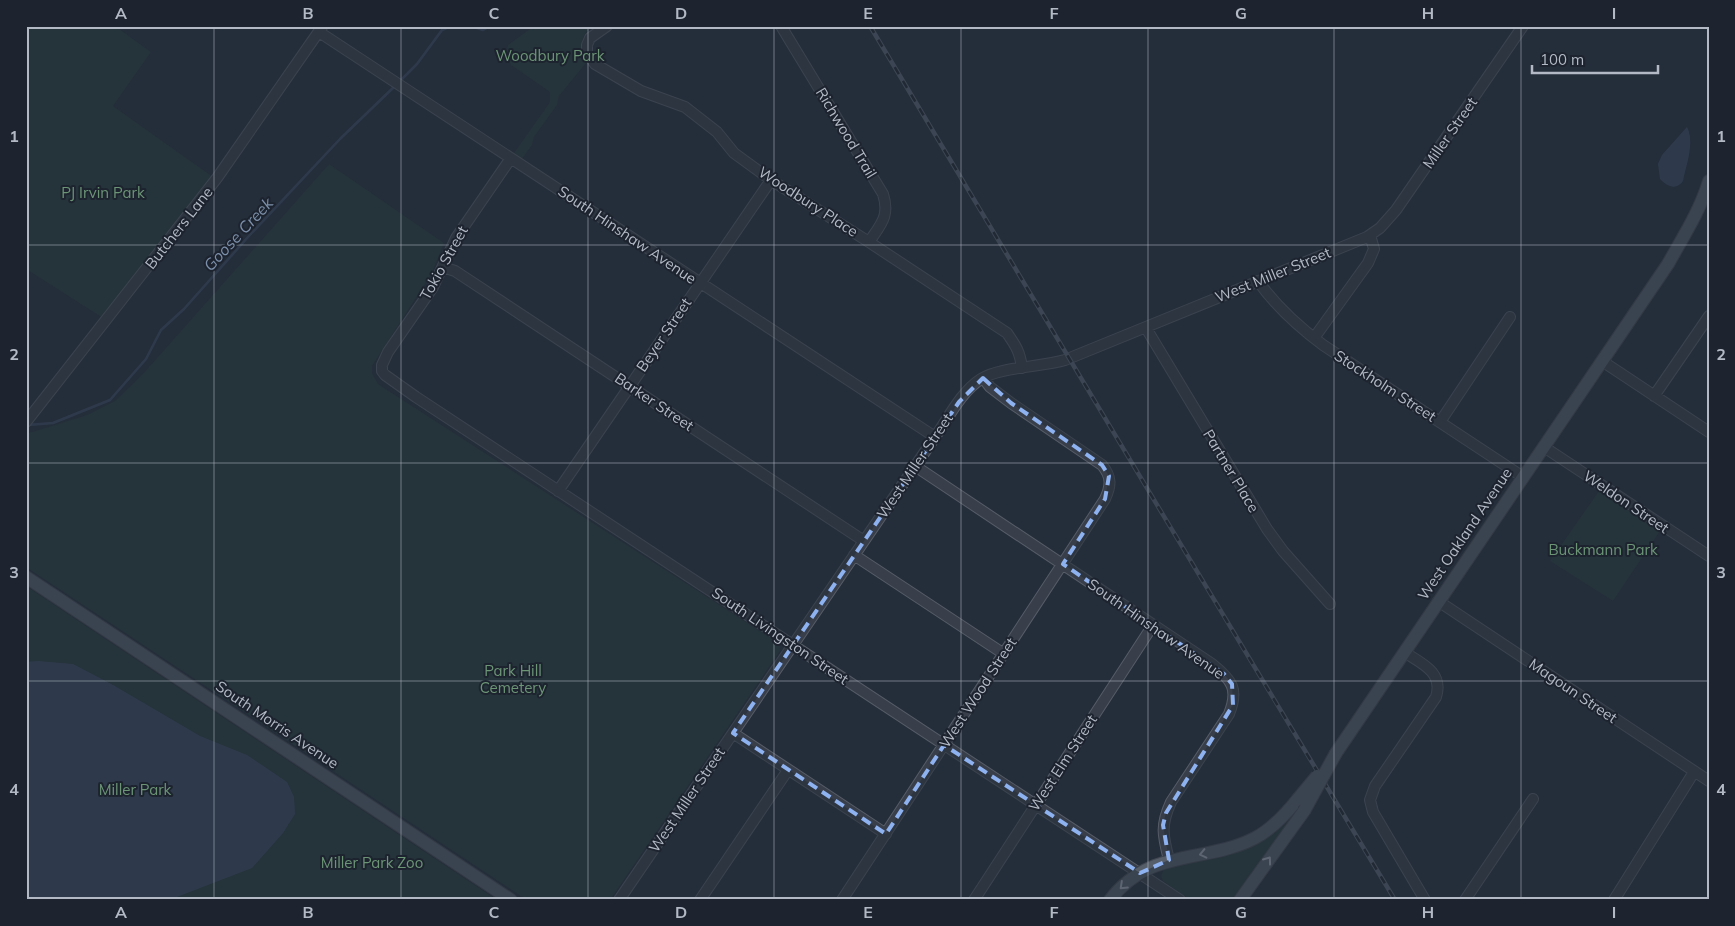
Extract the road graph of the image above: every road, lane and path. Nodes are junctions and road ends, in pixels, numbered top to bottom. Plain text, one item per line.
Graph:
1 (607, 26) edge
2 (781, 26) edge
3 (1523, 26) edge
4 (321, 29) edge
5 (512, 158) junction
6 (771, 180) junction
7 (1709, 181) edge
8 (1370, 235) junction
9 (869, 242) junction
10 (443, 268) junction
11 (1258, 281) junction
12 (699, 283) junction
13 (1709, 316) edge
14 (1510, 318) dead end
15 (1146, 328) junction
16 (1314, 338) junction
17 (1602, 361) junction
18 (1022, 368) junction
19 (382, 371) joint
20 (983, 378) junction
21 (629, 386) junction
22 (1654, 396) junction
23 (27, 421) edge
24 (1440, 422) junction
25 (1709, 432) edge
26 (935, 437) junction
27 (1544, 447) junction
28 (915, 466) junction
29 (1523, 477) junction
30 (558, 490) junction
31 (864, 541) junction
32 (854, 555) junction
33 (1709, 556) edge
34 (1063, 564) junction
35 (26, 577) edge
36 (1438, 601) junction
37 (1330, 604) dead end
38 (1153, 625) junction
39 (793, 645) junction
40 (1404, 652) junction
41 (1004, 654) junction
42 (733, 733) junction
43 (944, 745) junction
44 (788, 770) junction
45 (1694, 772) junction
46 (1709, 781) edge
47 (1533, 799) dead end
48 (1036, 805) junction
49 (1300, 805) junction
50 (886, 834) junction
51 (1169, 860) junction
52 (1140, 873) junction
53 (510, 900) edge
54 (619, 900) edge
55 (700, 900) edge
56 (842, 900) edge
57 (974, 900) edge
58 (1110, 900) edge
59 (1180, 900) edge
60 (1240, 900) edge
61 (1425, 900) edge
62 (1465, 900) edge
63 (1614, 900) edge

1 - 6 street, Woodbury Place
2 - 9 street, Richwood Trail
3 - 8 street, Miller Street
4 - 5 street, South Hinshaw Avenue
4 - 23 street, Butchers Lane
5 - 10 street, Tokio Street
5 - 12 street, South Hinshaw Avenue
6 - 9 street, Woodbury Place
6 - 12 street, Beyer Street
7 - 17 main road, West Oakland Avenue
8 - 11 street, West Miller Street
8 - 16 street
9 - 18 street, Woodbury Place
10 - 19 street, Tokio Street
10 - 21 street, Barker Street
11 - 15 street, West Miller Street
11 - 16 street, Stockholm Street
12 - 21 street, Beyer Street
12 - 26 street, South Hinshaw Avenue
13 - 22 street
14 - 24 street
15 - 18 street, West Miller Street
15 - 37 street, Partner Place
16 - 24 street, Stockholm Street
17 - 22 street
17 - 27 main road, West Oakland Avenue
18 - 20 street, West Miller Street
19 - 30 street, South Livingston Street
20 - 26 street, West Miller Street
20 - 34 street, West Wood Street
21 - 30 street, Beyer Street
21 - 31 street, Barker Street
22 - 25 street
24 - 29 street, Stockholm Street
26 - 28 street, West Miller Street
27 - 29 main road, West Oakland Avenue
27 - 33 street, Weldon Street
28 - 31 street, West Miller Street
28 - 34 street, South Hinshaw Avenue
29 - 36 main road, West Oakland Avenue
30 - 39 street, South Livingston Street
31 - 32 street, West Miller Street
32 - 39 street, West Miller Street
32 - 41 street
34 - 38 street, South Hinshaw Avenue
34 - 41 street, West Wood Street
35 - 53 main road, South Morris Avenue
36 - 40 main road, West Oakland Avenue
36 - 45 street, Magoun Street
38 - 48 street, West Elm Street
38 - 51 street, South Hinshaw Avenue
39 - 42 street, West Miller Street
39 - 43 street, South Livingston Street
40 - 49 main road, West Oakland Avenue, bridge
40 - 61 street
41 - 43 street, West Wood Street
42 - 44 street
42 - 54 street, West Miller Street
43 - 48 street, South Livingston Street
43 - 50 street, West Wood Street
44 - 50 street
44 - 55 street
45 - 46 street, Magoun Street
45 - 63 street
47 - 62 street
48 - 52 street, South Livingston Street
48 - 57 street, West Elm Street
49 -> 51 main road
60 -> 49 main road
50 - 56 street, West Wood Street
51 - 52 main road
52 -> 58 main road
52 - 59 street, South Livingston Street

